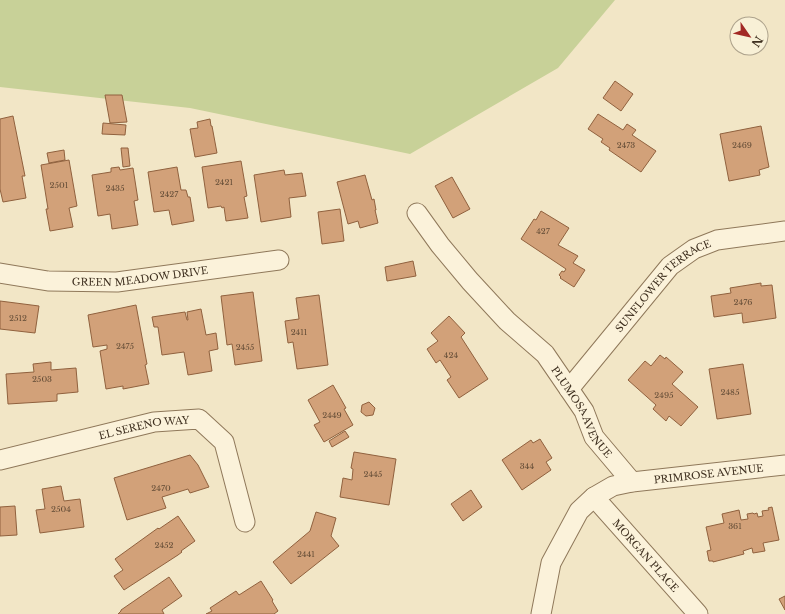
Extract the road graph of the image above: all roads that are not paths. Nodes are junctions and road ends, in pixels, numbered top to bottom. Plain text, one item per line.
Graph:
1 (417, 213) dead end
2 (785, 231) edge
3 (279, 260) dead end
4 (0, 273) edge
5 (569, 389) junction
6 (0, 460) edge
7 (785, 465) edge
8 (632, 482) junction
9 (594, 497) junction
10 (245, 522) dead end
11 (541, 614) edge
12 (698, 614) edge

1 - 5 street, PLUMOSA AVENUE
2 - 5 street, SUNFLOWER TERRACE
3 - 4 street, GREEN MEADOW DRIVE
5 - 8 street, PLUMOSA AVENUE
6 - 10 street, EL SERENO WAY
7 - 8 street, PRIMROSE AVENUE
8 - 9 street
9 - 11 street
9 - 12 street, MORGAN PLACE

